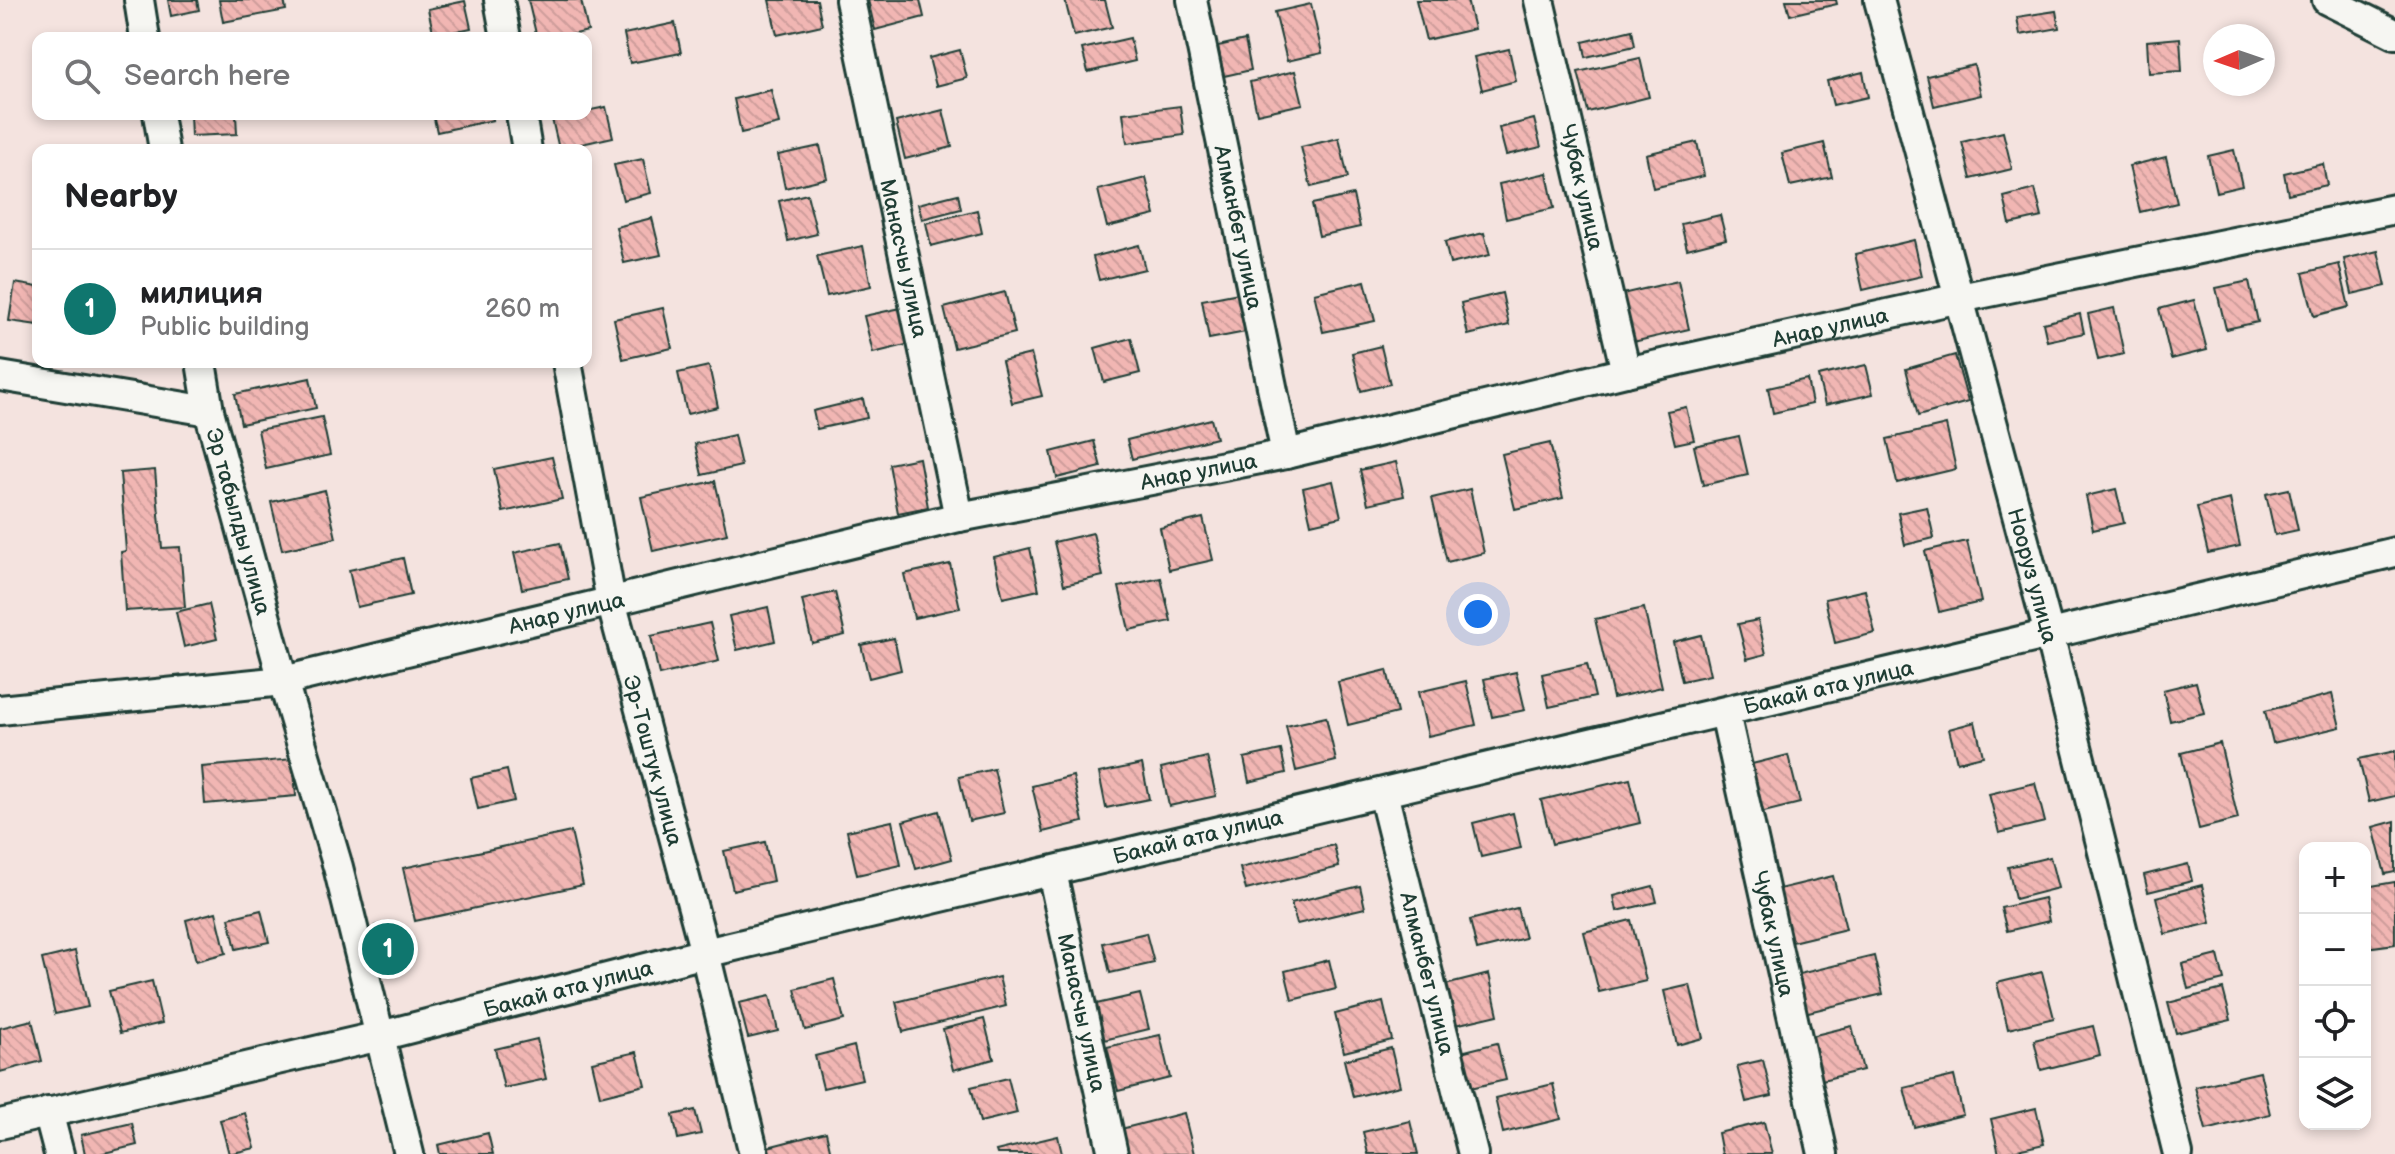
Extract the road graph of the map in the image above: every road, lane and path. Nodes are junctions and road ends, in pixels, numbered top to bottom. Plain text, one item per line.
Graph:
1 (139, 0) edge
2 (499, 0) edge
3 (850, 0) edge
4 (1192, 0) edge
5 (1539, 0) edge
6 (1879, 0) edge
7 (2327, 0) edge
8 (144, 32) edge
9 (505, 32) edge
10 (2395, 34) edge
11 (159, 120) edge
12 (522, 120) edge
13 (163, 144) edge
14 (526, 144) edge
15 (2395, 209) edge
16 (1960, 298) junction
17 (202, 368) edge
18 (568, 368) edge
19 (1626, 372) junction
20 (0, 376) edge
21 (209, 411) junction
22 (1286, 454) junction
23 (959, 517) junction
24 (2395, 552) edge
25 (611, 601) junction
26 (2049, 634) junction
27 (283, 681) junction
28 (0, 710) edge
29 (1725, 713) junction
30 (1383, 793) junction
31 (1052, 872) junction
32 (705, 953) junction
33 (380, 1036) junction
34 (48, 1112) junction
35 (0, 1124) edge
36 (59, 1154) edge
37 (409, 1154) edge
38 (754, 1154) edge
39 (1113, 1154) edge
40 (1473, 1154) edge
41 (1823, 1154) edge
42 (2178, 1154) edge

1 - 8 street
2 - 9 street
3 - 23 street, Манасчы улица
4 - 22 street, Алманбет улица
5 - 19 street, Чубак улица
6 - 16 street, Нооруз улица
7 - 10 street
11 - 13 street
12 - 14 street
15 - 16 street, Анар улица
16 - 19 street, Анар улица
16 - 26 street, Нооруз улица
17 - 21 street, Эр табылды улица
18 - 25 street, Эр-Тоштук улица
19 - 22 street, Анар улица
20 - 21 street
21 - 27 street, Эр табылды улица
22 - 23 street, Анар улица
23 - 25 street, Анар улица
24 - 26 street, Бакай ата улица
25 - 27 street, Анар улица
25 - 32 street, Эр-Тоштук улица
26 - 29 street, Бакай ата улица
26 - 42 street, Нооруз улица
27 - 28 street, Анар улица
27 - 33 street, Эр табылды улица
29 - 30 street, Бакай ата улица
29 - 41 street, Чубак улица
30 - 31 street, Бакай ата улица
30 - 40 street, Алманбет улица
31 - 32 street, Бакай ата улица
31 - 39 street, Манасчы улица
32 - 33 street, Бакай ата улица
32 - 38 street, Эр-Тоштук улица
33 - 34 street, Бакай ата улица
33 - 37 street
34 - 35 street, Бакай ата улица
34 - 36 street

